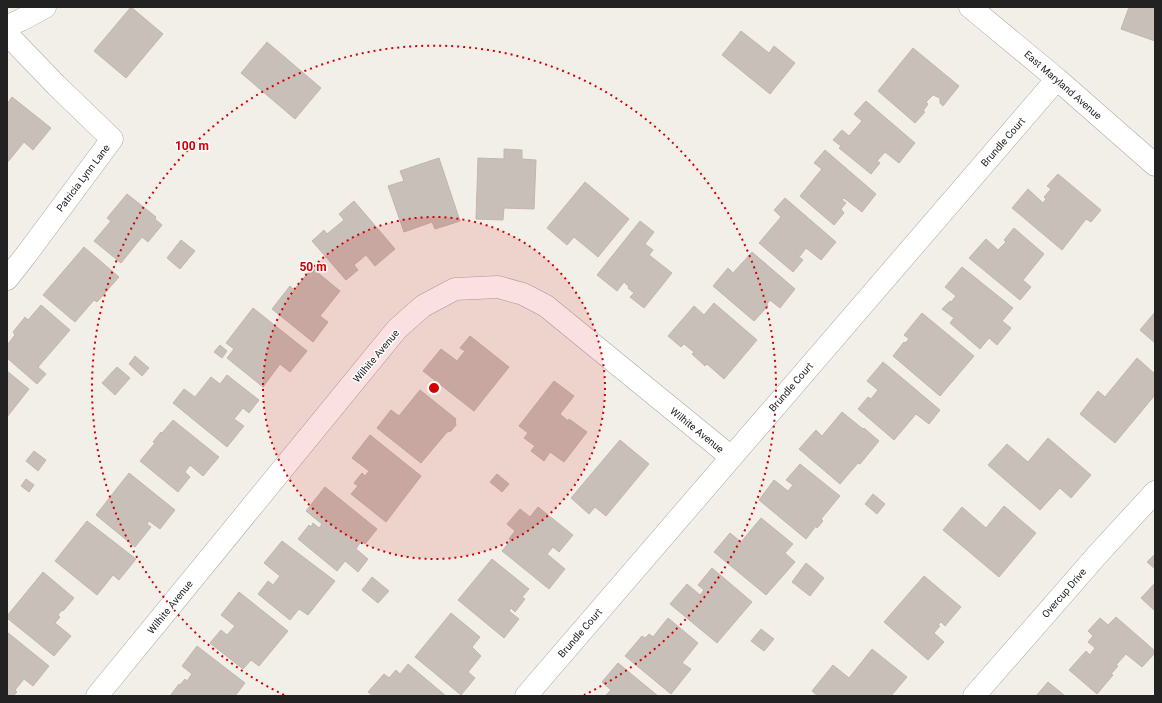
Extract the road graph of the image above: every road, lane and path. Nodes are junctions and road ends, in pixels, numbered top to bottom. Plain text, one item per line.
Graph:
1 (45, 7) edge
2 (970, 7) edge
3 (7, 26) edge
4 (7, 34) edge
5 (1057, 79) junction
6 (1155, 165) edge
7 (7, 279) edge
8 (731, 457) junction
9 (1155, 492) edge
10 (97, 696) edge
11 (526, 696) edge
12 (974, 696) edge

1 - 3 street
2 - 5 street, East Maryland Avenue
4 - 7 street, Patricia Lynn Lane
5 - 6 street, East Maryland Avenue
5 - 8 street, Brundle Court
8 - 10 street, Wilhite Avenue
8 - 11 street, Brundle Court
9 - 12 street, Overcup Drive

